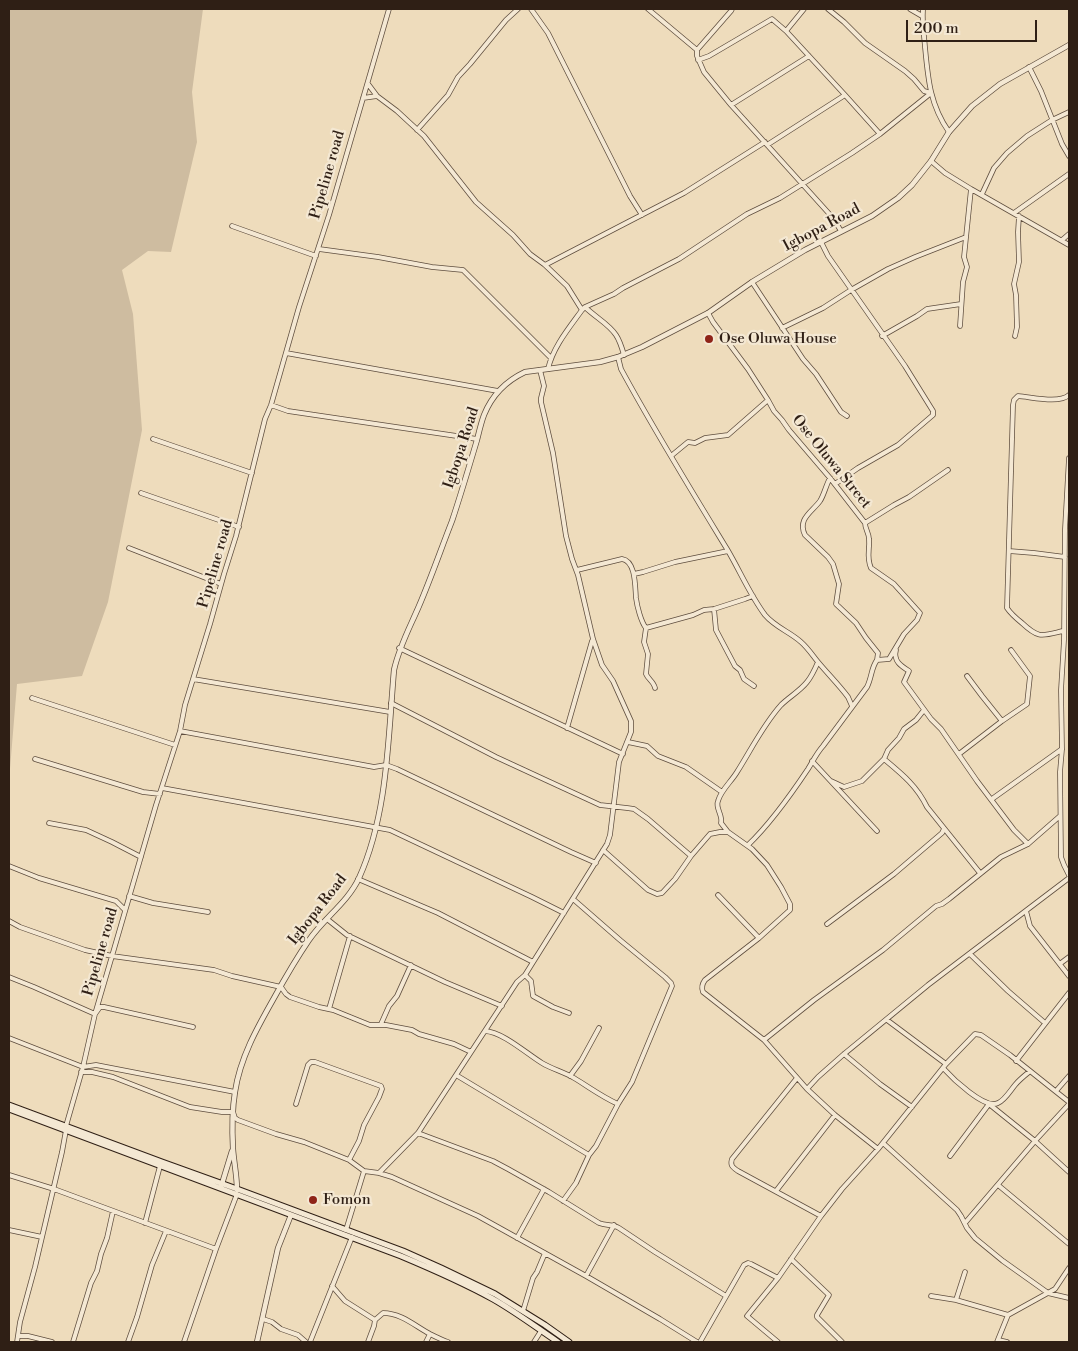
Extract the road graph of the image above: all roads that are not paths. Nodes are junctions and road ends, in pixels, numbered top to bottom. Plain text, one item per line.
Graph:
1 (389, 9) edge
2 (518, 9) edge
3 (531, 9) edge
4 (648, 9) edge
5 (804, 9) edge
6 (828, 9) edge
7 (910, 9) edge
8 (923, 9) edge
9 (731, 10) edge
10 (922, 16) junction
11 (786, 31) junction
12 (1069, 45) edge
13 (697, 50) junction
14 (809, 56) junction
15 (698, 60) junction
16 (1029, 67) junction
17 (368, 84) junction
18 (931, 93) junction
19 (845, 95) junction
20 (377, 96) junction
21 (363, 98) junction
22 (731, 105) junction
23 (1069, 112) edge
24 (1052, 120) junction
25 (418, 130) junction
26 (949, 132) junction
27 (880, 134) junction
28 (766, 144) junction
29 (1069, 156) edge
30 (931, 161) junction
31 (1069, 174) edge
32 (802, 183) junction
33 (971, 189) junction
34 (982, 194) junction
35 (1014, 213) junction
36 (642, 215) junction
37 (1019, 216) junction
38 (232, 226) dead end
39 (840, 231) junction
40 (1069, 234) edge
41 (966, 237) junction
42 (1062, 240) junction
43 (821, 242) junction
44 (1069, 245) edge
45 (319, 249) junction
46 (316, 256) junction
47 (545, 265) junction
48 (752, 282) junction
49 (851, 290) junction
50 (961, 304) junction
51 (584, 309) junction
52 (708, 313) junction
53 (960, 326) dead end
54 (782, 328) junction
55 (882, 336) junction
56 (1015, 336) dead end
57 (286, 354) junction
58 (624, 354) junction
59 (618, 357) junction
60 (551, 358) junction
61 (548, 369) junction
62 (540, 370) junction
63 (498, 391) junction
64 (1069, 395) edge
65 (768, 400) junction
66 (271, 405) junction
67 (847, 416) dead end
68 (153, 439) dead end
69 (477, 440) junction
70 (672, 456) junction
71 (1069, 458) edge
72 (948, 470) dead end
73 (252, 473) junction
74 (830, 478) junction
75 (835, 484) junction
76 (1068, 488) edge
77 (141, 493) dead end
78 (865, 523) junction
79 (238, 527) junction
80 (129, 548) dead end
81 (728, 551) junction
82 (1009, 551) junction
83 (1066, 557) junction
84 (577, 570) junction
85 (634, 574) junction
86 (221, 584) junction
87 (753, 596) junction
88 (714, 609) junction
89 (646, 628) junction
90 (1063, 631) junction
91 (593, 639) junction
92 (1067, 640) edge
93 (399, 648) junction
94 (896, 648) junction
95 (1012, 650) dead end
96 (877, 660) junction
97 (818, 662) junction
98 (967, 676) dead end
99 (193, 679) junction
100 (754, 686) dead end
101 (655, 688) dead end
102 (32, 698) dead end
103 (391, 703) junction
104 (852, 706) junction
105 (924, 710) junction
106 (390, 712) junction
107 (1002, 721) junction
108 (567, 728) junction
109 (180, 731) junction
110 (628, 742) junction
111 (175, 745) junction
112 (1062, 749) junction
113 (623, 754) junction
114 (959, 754) junction
115 (35, 759) dead end
116 (884, 759) junction
117 (812, 761) junction
118 (386, 765) junction
119 (831, 781) junction
120 (162, 788) junction
121 (722, 792) junction
122 (160, 794) junction
123 (992, 799) junction
124 (614, 807) junction
125 (1060, 816) junction
126 (48, 823) dead end
127 (377, 827) junction
128 (944, 830) junction
129 (877, 831) dead end
130 (728, 832) junction
131 (1028, 844) junction
132 (748, 845) junction
133 (603, 850) junction
134 (691, 856) junction
135 (141, 857) junction
136 (596, 863) junction
137 (9, 866) edge
138 (980, 874) junction
139 (1069, 876) edge
140 (358, 879) junction
141 (718, 895) dead end
142 (129, 896) junction
143 (573, 899) junction
144 (125, 910) junction
145 (1026, 911) junction
146 (208, 912) dead end
147 (564, 913) junction
148 (327, 919) junction
149 (9, 921) edge
150 (827, 924) dead end
151 (350, 936) junction
152 (759, 938) junction
153 (970, 954) junction
154 (112, 956) junction
155 (1069, 957) edge
156 (533, 962) junction
157 (1061, 963) junction
158 (411, 965) junction
159 (525, 975) junction
160 (1069, 976) edge
161 (9, 977) edge
162 (281, 987) junction
163 (1069, 993) edge
164 (502, 1006) junction
165 (329, 1009) junction
166 (569, 1013) dead end
167 (95, 1014) junction
168 (886, 1020) junction
169 (381, 1024) junction
170 (1045, 1024) junction
171 (193, 1028) dead end
172 (599, 1028) dead end
173 (485, 1031) junction
174 (9, 1038) edge
175 (764, 1040) junction
176 (471, 1052) junction
177 (844, 1054) junction
178 (1016, 1061) junction
179 (945, 1066) junction
180 (82, 1070) junction
181 (1029, 1072) junction
182 (456, 1075) junction
183 (570, 1076) junction
184 (1069, 1076) edge
185 (797, 1078) junction
186 (807, 1090) junction
187 (1056, 1091) junction
188 (235, 1092) junction
189 (1069, 1103) edge
190 (296, 1104) dead end
191 (618, 1104) junction
192 (988, 1104) junction
193 (9, 1105) edge
194 (912, 1107) junction
195 (9, 1109) edge
196 (233, 1112) junction
197 (835, 1115) junction
198 (66, 1128) junction
199 (418, 1133) junction
200 (1034, 1141) junction
201 (883, 1143) junction
202 (233, 1148) junction
203 (878, 1148) junction
204 (589, 1155) junction
205 (950, 1156) dead end
206 (349, 1160) junction
207 (160, 1166) junction
208 (364, 1171) junction
209 (1069, 1172) edge
210 (379, 1173) junction
211 (9, 1175) edge
212 (998, 1185) junction
213 (221, 1186) junction
214 (54, 1189) junction
215 (544, 1189) junction
216 (237, 1191) junction
217 (776, 1191) junction
218 (564, 1201) junction
219 (113, 1211) junction
220 (291, 1215) junction
221 (821, 1216) junction
222 (144, 1223) junction
223 (965, 1223) junction
224 (614, 1225) junction
225 (9, 1230) edge
226 (346, 1230) junction
227 (166, 1231) junction
228 (42, 1237) junction
229 (352, 1237) junction
230 (516, 1238) junction
231 (1069, 1244) edge
232 (216, 1249) junction
233 (545, 1254) junction
234 (791, 1259) junction
235 (1069, 1268) edge
236 (965, 1272) dead end
237 (586, 1276) junction
238 (778, 1278) junction
239 (332, 1286) junction
240 (1048, 1293) junction
241 (726, 1296) junction
242 (931, 1296) dead end
243 (1069, 1298) edge
244 (956, 1300) junction
245 (523, 1311) junction
246 (1008, 1315) junction
247 (262, 1319) junction
248 (374, 1320) junction
249 (541, 1331) junction
250 (430, 1334) junction
251 (18, 1336) junction
252 (997, 1341) edge
253 (17, 1342) edge
254 (52, 1342) edge
255 (72, 1342) edge
256 (128, 1342) edge
257 (184, 1342) edge
258 (257, 1342) edge
259 (306, 1342) edge
260 (310, 1342) edge
261 (368, 1342) edge
262 (426, 1342) edge
263 (448, 1342) edge
264 (534, 1342) edge
265 (558, 1342) edge
266 (569, 1342) edge
267 (699, 1342) edge
268 (778, 1342) edge
269 (842, 1342) edge
270 (1007, 1342) edge

1 - 17 street, Pipeline road
2 - 25 street
3 - 36 street
4 - 13 street
5 - 11 street
6 - 18 street
7 - 10 street
8 - 10 street
9 - 13 street
10 - 18 street
11 - 14 street
11 - 15 street
12 - 16 street, Igbopa Road
13 - 15 street
14 - 19 street
14 - 22 street
15 - 22 street
16 - 24 street
16 - 26 street, Igbopa Road
17 - 20 street
17 - 21 street, Pipeline road
18 - 26 street
18 - 27 street
19 - 27 street
19 - 28 street
20 - 21 street
20 - 25 street
21 - 45 street, Pipeline road
22 - 28 street
23 - 24 street
24 - 29 street
24 - 34 street
25 - 47 street
26 - 30 street, Igbopa Road
27 - 32 street
28 - 32 street
28 - 36 street
30 - 33 street
30 - 39 street, Igbopa Road
31 - 35 street
32 - 39 street
32 - 51 street
33 - 34 street
33 - 41 street
34 - 35 street
35 - 37 street
36 - 47 street
37 - 42 street
37 - 56 street
38 - 46 street
39 - 43 street, Igbopa Road
40 - 42 street
41 - 49 street
41 - 50 street
42 - 44 street
43 - 48 street, Igbopa Road
43 - 49 street
45 - 46 street, Pipeline road
45 - 60 street
46 - 57 street, Pipeline road
47 - 51 street
48 - 52 street, Igbopa Road
48 - 54 street
49 - 54 street
49 - 55 street
50 - 53 street
50 - 55 street
51 - 58 street
51 - 60 street
52 - 58 street, Igbopa Road
52 - 65 street, Ose Oluwa Street
54 - 67 street
55 - 75 street
57 - 63 street
57 - 66 street, Pipeline road
58 - 59 street, Igbopa Road
59 - 61 street, Igbopa Road
59 - 70 street
60 - 61 street
61 - 62 street, Igbopa Road
62 - 63 street, Igbopa Road
62 - 84 street
63 - 69 street, Igbopa Road
64 - 82 street
65 - 70 street
65 - 74 street, Ose Oluwa Street
66 - 69 street
66 - 73 street, Pipeline road
68 - 73 street
69 - 93 street, Igbopa Road
70 - 81 street
71 - 76 street
72 - 78 street
73 - 79 street, Pipeline road
74 - 75 street, Ose Oluwa Street
74 - 96 street
75 - 78 street, Ose Oluwa Street
76 - 83 street
77 - 79 street
78 - 94 street, Ose Oluwa Street
79 - 86 street, Pipeline road
80 - 86 street
81 - 85 street
81 - 87 street
82 - 83 street
82 - 90 street
83 - 90 street
84 - 85 street
84 - 91 street
85 - 89 street
86 - 99 street, Pipeline road
87 - 88 street
87 - 97 street
88 - 89 street
88 - 100 street
89 - 101 street
90 - 92 street
91 - 108 street
91 - 110 street
92 - 112 street
93 - 103 street, Igbopa Road
93 - 108 street
94 - 96 street
94 - 105 street
95 - 107 street
96 - 104 street
97 - 104 street
97 - 121 street
98 - 107 street
99 - 106 street
99 - 109 street, Pipeline road
102 - 111 street
103 - 106 street, Igbopa Road
103 - 124 street
104 - 117 street
105 - 114 street
105 - 116 street
106 - 118 street, Igbopa Road
107 - 114 street
108 - 113 street
109 - 111 street, Pipeline road
109 - 118 street
110 - 113 street
110 - 121 street
111 - 120 street, Pipeline road
112 - 123 street
112 - 125 street
113 - 124 street
114 - 123 street
115 - 122 street
116 - 119 street
116 - 128 street
117 - 119 street
117 - 132 street
118 - 127 street, Igbopa Road
118 - 136 street
119 - 129 street
120 - 122 street, Pipeline road
120 - 127 street
121 - 130 street
122 - 135 street, Pipeline road
123 - 131 street
124 - 133 street
124 - 134 street
125 - 131 street
125 - 139 street
126 - 135 street
127 - 140 street, Igbopa Road
127 - 147 street
128 - 138 street
128 - 150 street
130 - 132 street
130 - 134 street
131 - 138 street
132 - 152 street
133 - 134 street
133 - 136 street
135 - 142 street, Pipeline road
136 - 143 street
137 - 144 street
138 - 175 street
139 - 145 street
140 - 148 street, Igbopa Road
140 - 156 street
141 - 152 street
142 - 144 street, Pipeline road
142 - 146 street
143 - 147 street
143 - 191 street
144 - 154 street, Pipeline road
145 - 153 street
145 - 157 street
147 - 156 street
148 - 151 street
148 - 162 street, Igbopa Road
149 - 154 street
151 - 158 street
151 - 165 street
152 - 175 street
153 - 168 street
153 - 170 street
154 - 162 street
154 - 167 street, Pipeline road
155 - 157 street
156 - 159 street
157 - 160 street
158 - 164 street
158 - 169 street
159 - 164 street
159 - 166 street
161 - 167 street
162 - 165 street
162 - 188 street, Igbopa Road
163 - 170 street
164 - 173 street
165 - 169 street
167 - 171 street
167 - 180 street, Pipeline road
168 - 177 street
168 - 179 street
169 - 176 street
170 - 178 street
172 - 183 street
173 - 176 street
173 - 183 street
174 - 180 street
175 - 185 street
176 - 182 street
177 - 186 street
177 - 194 street
178 - 179 street
178 - 181 street
179 - 192 street
179 - 194 street
180 - 188 street
180 - 196 street
180 - 198 street, Pipeline road
181 - 187 street
181 - 192 street
182 - 199 street
182 - 204 street
183 - 191 street
184 - 187 street
185 - 186 street
185 - 217 street
186 - 197 street
187 - 189 street
188 - 196 street, Igbopa Road
189 - 200 street
190 - 206 street
191 - 204 street
192 - 200 street
192 - 205 street
193 - 198 main road
194 - 201 street
195 - 198 main road
196 - 202 street, Igbopa Road
196 - 206 street
197 - 203 street
197 - 217 street
198 - 207 main road
198 - 213 main road
198 - 214 street, Pipeline road
199 - 210 street
199 - 215 street
200 - 209 street
200 - 212 street
201 - 203 street
201 - 223 street
202 - 213 street
202 - 216 street
203 - 221 street
204 - 218 street
206 - 208 street
207 - 213 main road
207 - 222 street
208 - 210 street
208 - 226 street
210 - 230 street
211 - 214 street
212 - 223 street
212 - 231 street
213 - 216 main road
214 - 219 street
214 - 228 street, Pipeline road
215 - 218 street
215 - 230 street
216 - 220 main road
216 - 226 main road
216 - 232 street
217 - 221 street
218 - 224 street
219 - 222 street
219 - 255 street
220 - 229 main road
220 - 247 street
221 - 234 street
222 - 227 street
223 - 240 street
224 - 237 street
224 - 241 street
225 - 228 street
226 - 245 main road
227 - 232 street
227 - 256 street
228 - 251 street, Pipeline road
229 - 239 street
229 - 249 main road
230 - 233 street
232 - 257 street
233 - 237 street
233 - 245 street
234 - 238 street
234 - 269 street
235 - 240 street
236 - 244 street
237 - 267 street
238 - 241 street
238 - 268 street
239 - 248 street
239 - 260 street
240 - 243 street
240 - 246 street
241 - 267 street
242 - 244 street
244 - 246 street
245 - 266 main road
246 - 252 street
247 - 258 street
247 - 259 street
248 - 250 street
248 - 261 street
249 - 264 street
249 - 265 main road
250 - 262 street
250 - 263 street
251 - 253 street, Pipeline road
251 - 254 street
252 - 270 street

